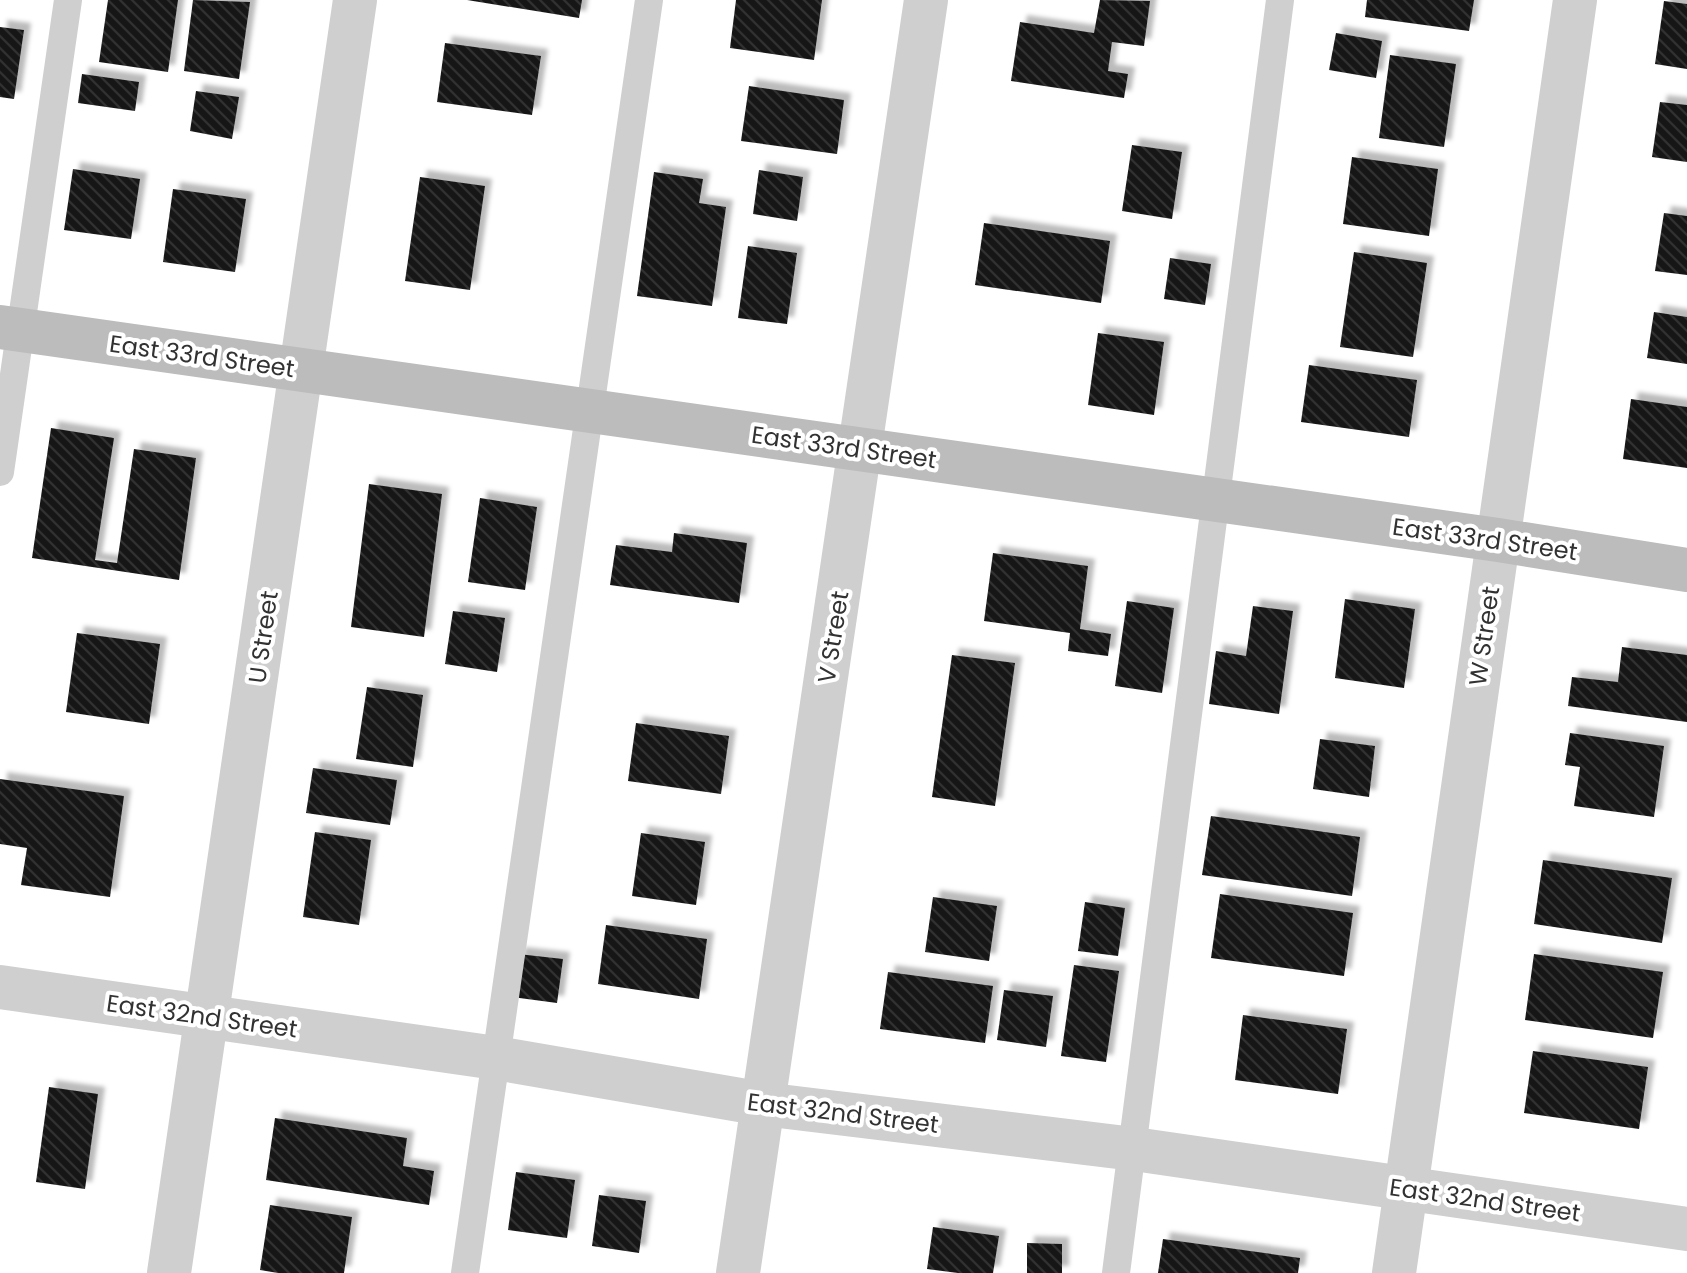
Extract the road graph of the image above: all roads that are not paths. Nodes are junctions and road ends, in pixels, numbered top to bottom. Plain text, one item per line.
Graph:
1 (68, 0) edge
2 (355, 0) edge
3 (649, 0) edge
4 (926, 0) edge
5 (1280, 0) edge
6 (1575, 0) edge
7 (10, 328) edge
8 (302, 370) junction
9 (591, 410) junction
10 (861, 450) junction
11 (0, 472) edge
12 (1214, 500) junction
13 (1498, 540) junction
14 (1687, 570) edge
15 (0, 987) edge
16 (207, 1017) junction
17 (496, 1058) junction
18 (763, 1104) junction
19 (1134, 1149) junction
20 (1406, 1188) junction
21 (1687, 1229) edge
22 (169, 1273) edge
23 (465, 1273) edge
24 (738, 1273) edge
25 (1116, 1273) edge
26 (1394, 1273) edge

1 - 7 lane
2 - 8 street, U Street
3 - 9 lane
4 - 10 street, V Street
5 - 12 lane
6 - 13 street, W Street
7 - 8 street, East 33rd Street
7 - 11 lane
8 - 9 street, East 33rd Street
8 - 16 street, U Street
9 - 10 street, East 33rd Street
9 - 17 lane
10 - 12 street, East 33rd Street
10 - 18 street, V Street
12 - 13 street, East 33rd Street
12 - 19 lane
13 - 14 street, East 33rd Street
13 - 20 street, W Street
15 - 16 street, East 32nd Street
16 - 17 street, East 32nd Street
16 - 22 street, U Street
17 - 18 street, East 32nd Street
17 - 23 lane
18 - 19 street, East 32nd Street
18 - 24 street, V Street
19 - 20 street, East 32nd Street
19 - 25 lane
20 - 21 street, East 32nd Street
20 - 26 street, W Street

